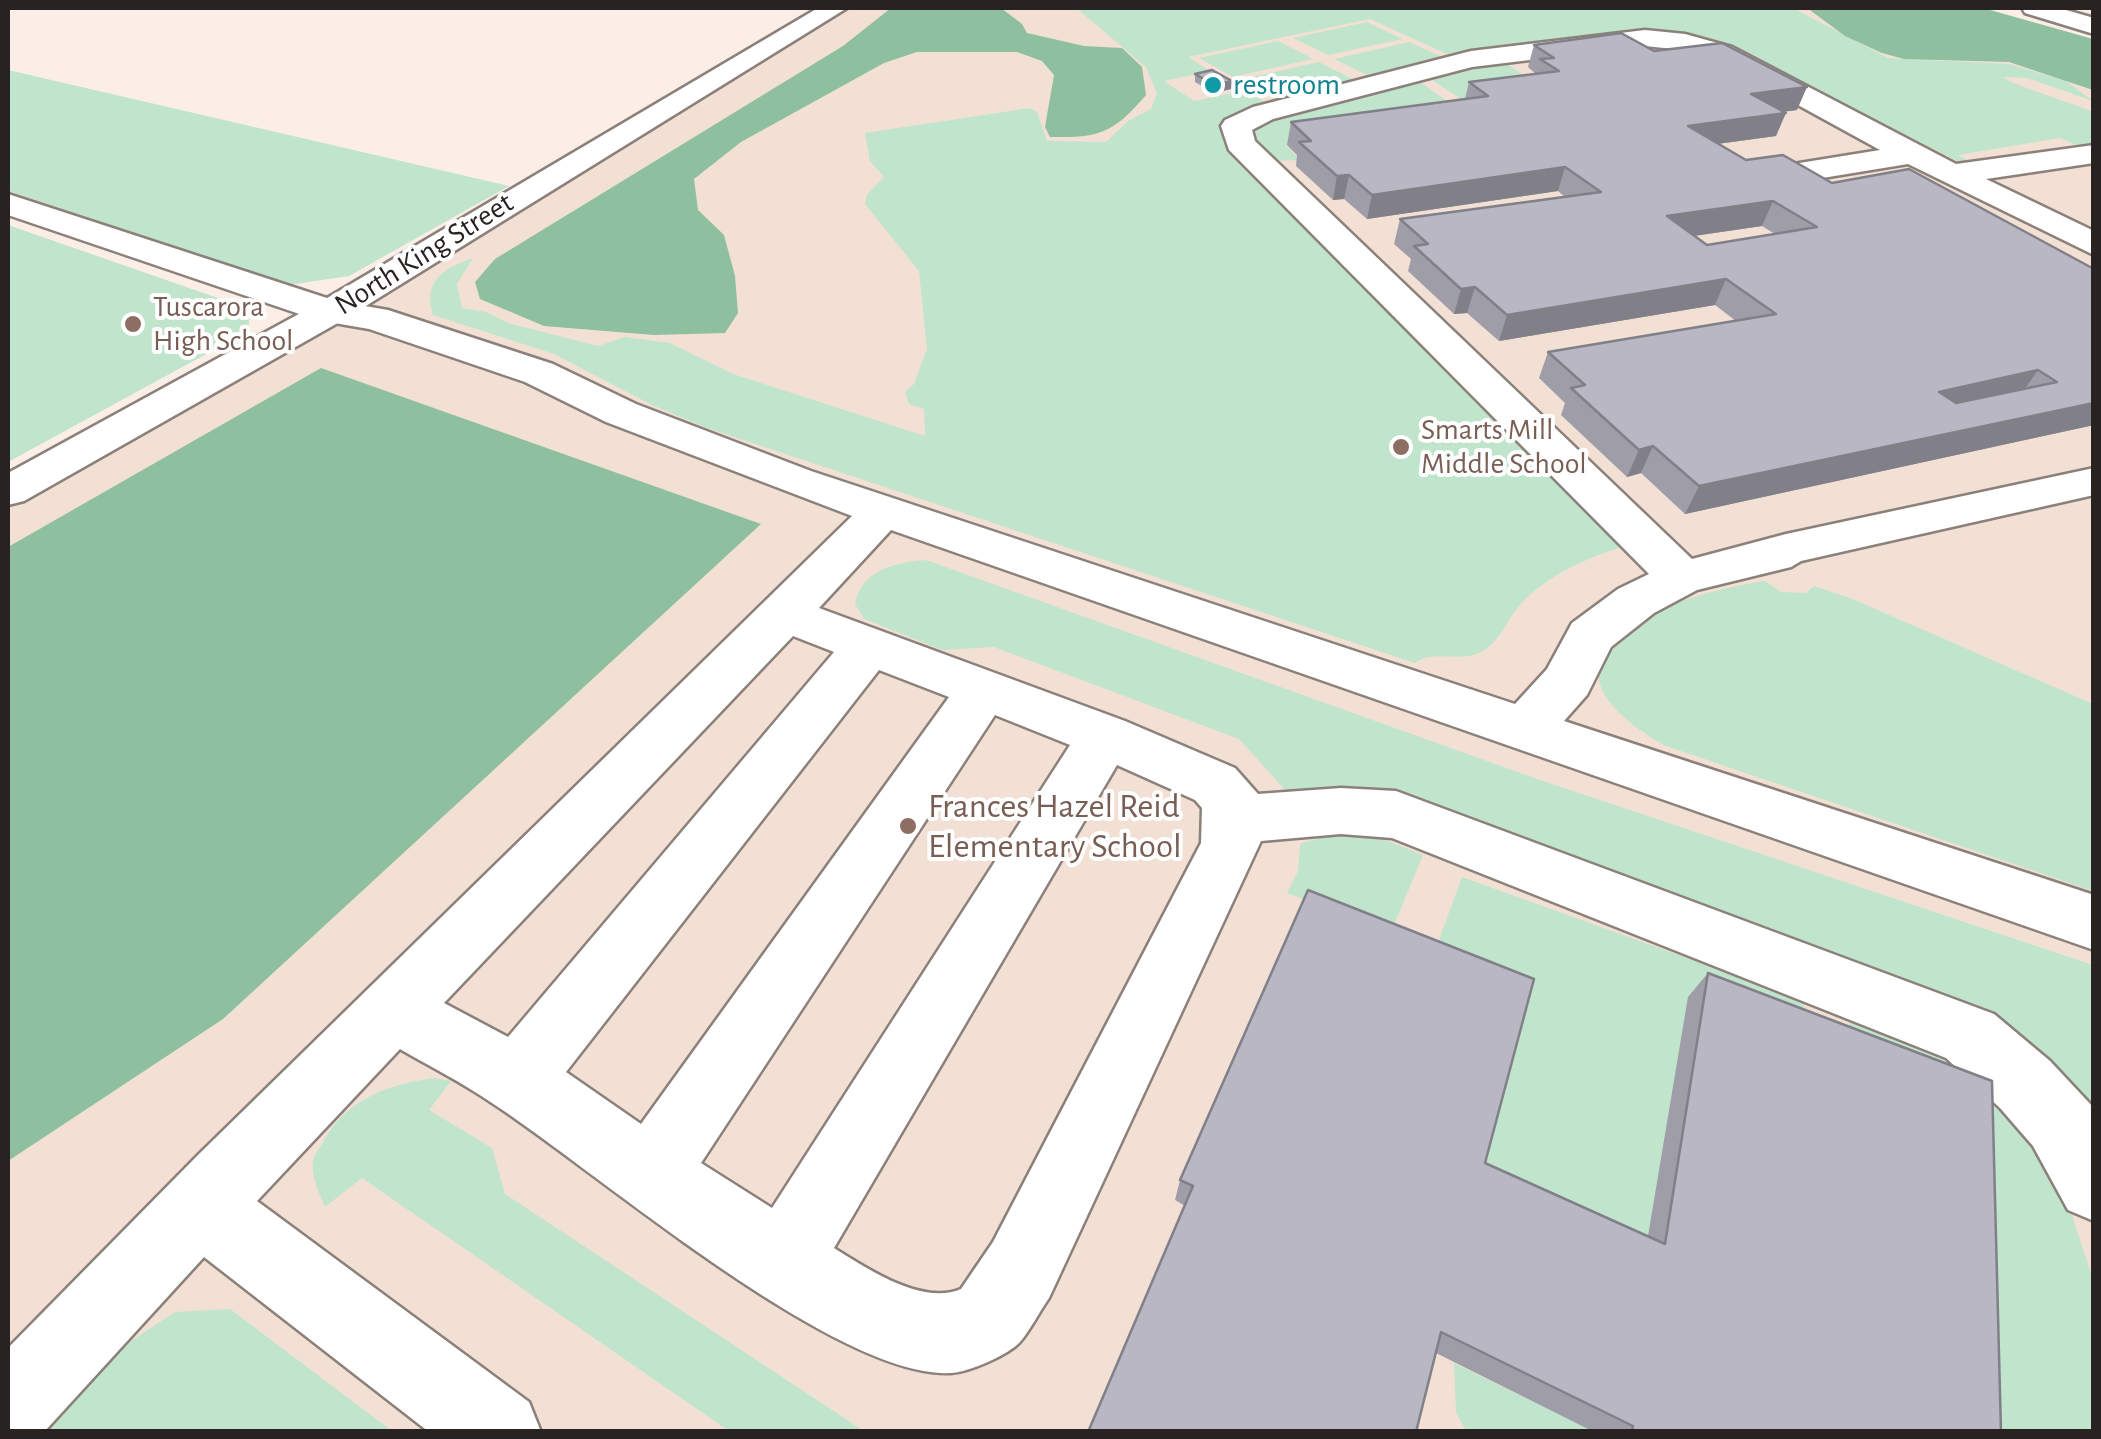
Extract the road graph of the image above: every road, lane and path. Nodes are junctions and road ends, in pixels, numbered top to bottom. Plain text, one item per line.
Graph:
1 (836, 8) edge
2 (2034, 8) edge
3 (2054, 8) edge
4 (2094, 24) edge
5 (1912, 154) junction
6 (2094, 154) edge
7 (1798, 172) edge
8 (1952, 174) junction
9 (8, 204) edge
10 (2094, 245) edge
11 (330, 312) junction
12 (2094, 480) edge
13 (8, 491) edge
14 (883, 510) junction
15 (1682, 578) junction
16 (786, 614) junction
17 (869, 646) junction
18 (983, 690) junction
19 (1524, 730) junction
20 (1105, 736) junction
21 (1234, 819) junction
22 (2094, 923) edge
23 (395, 1011) junction
24 (517, 1079) junction
25 (650, 1174) junction
26 (2094, 1184) edge
27 (203, 1207) junction
28 (783, 1261) junction
29 (8, 1408) edge
30 (498, 1432) edge

1 - 11 main road, North King Street
2 - 4 main road
3 - 4 main road
5 - 7 main road
5 - 8 main road
5 - 15 main road
6 - 8 main road
8 - 10 main road
9 - 11 main road
11 - 13 main road, North King Street
11 - 14 main road
12 - 15 main road
14 - 16 main road
14 - 19 main road
15 - 19 main road
16 - 17 main road
16 - 23 main road
17 - 18 main road
17 - 24 main road
18 - 20 main road
18 - 25 main road
19 - 22 main road
20 - 21 main road
20 - 28 main road
21 - 26 main road
21 - 28 main road
23 - 24 main road
23 - 27 main road
24 - 25 main road
25 - 28 main road
27 - 29 main road
27 - 30 main road

